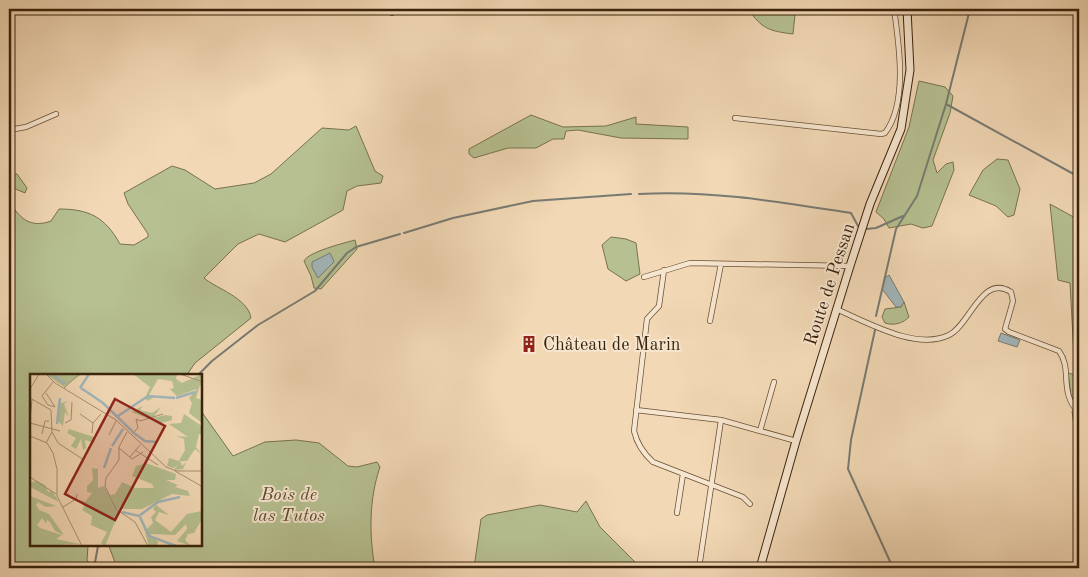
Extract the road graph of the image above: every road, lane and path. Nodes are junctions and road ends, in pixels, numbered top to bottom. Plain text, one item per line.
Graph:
1 (894, 9) edge
2 (906, 9) edge
3 (56, 114) dead end
4 (735, 118) dead end
5 (9, 130) edge
6 (721, 264) junction
7 (850, 266) junction
8 (664, 270) junction
9 (644, 277) dead end
10 (836, 309) junction
11 (710, 321) dead end
12 (774, 382) dead end
13 (636, 410) junction
14 (1079, 413) edge
15 (721, 420) junction
16 (760, 431) junction
17 (796, 441) junction
18 (683, 474) junction
19 (710, 485) junction
20 (750, 504) dead end
21 (677, 513) dead end
22 (699, 565) edge
23 (760, 568) edge

1 - 4 street
2 - 7 main road, Route de Pessan
3 - 5 street
6 - 7 street
6 - 8 street
6 - 11 street
7 - 10 main road, Route de Pessan
8 - 9 street
8 - 13 street
10 - 14 street
10 - 17 main road, Route de Pessan
12 - 16 street
13 - 15 street
13 - 18 street
15 - 16 street
15 - 19 street
16 - 17 street
17 - 23 main road, Route de Pessan
18 - 19 street
18 - 21 street
19 - 20 street
19 - 22 street

